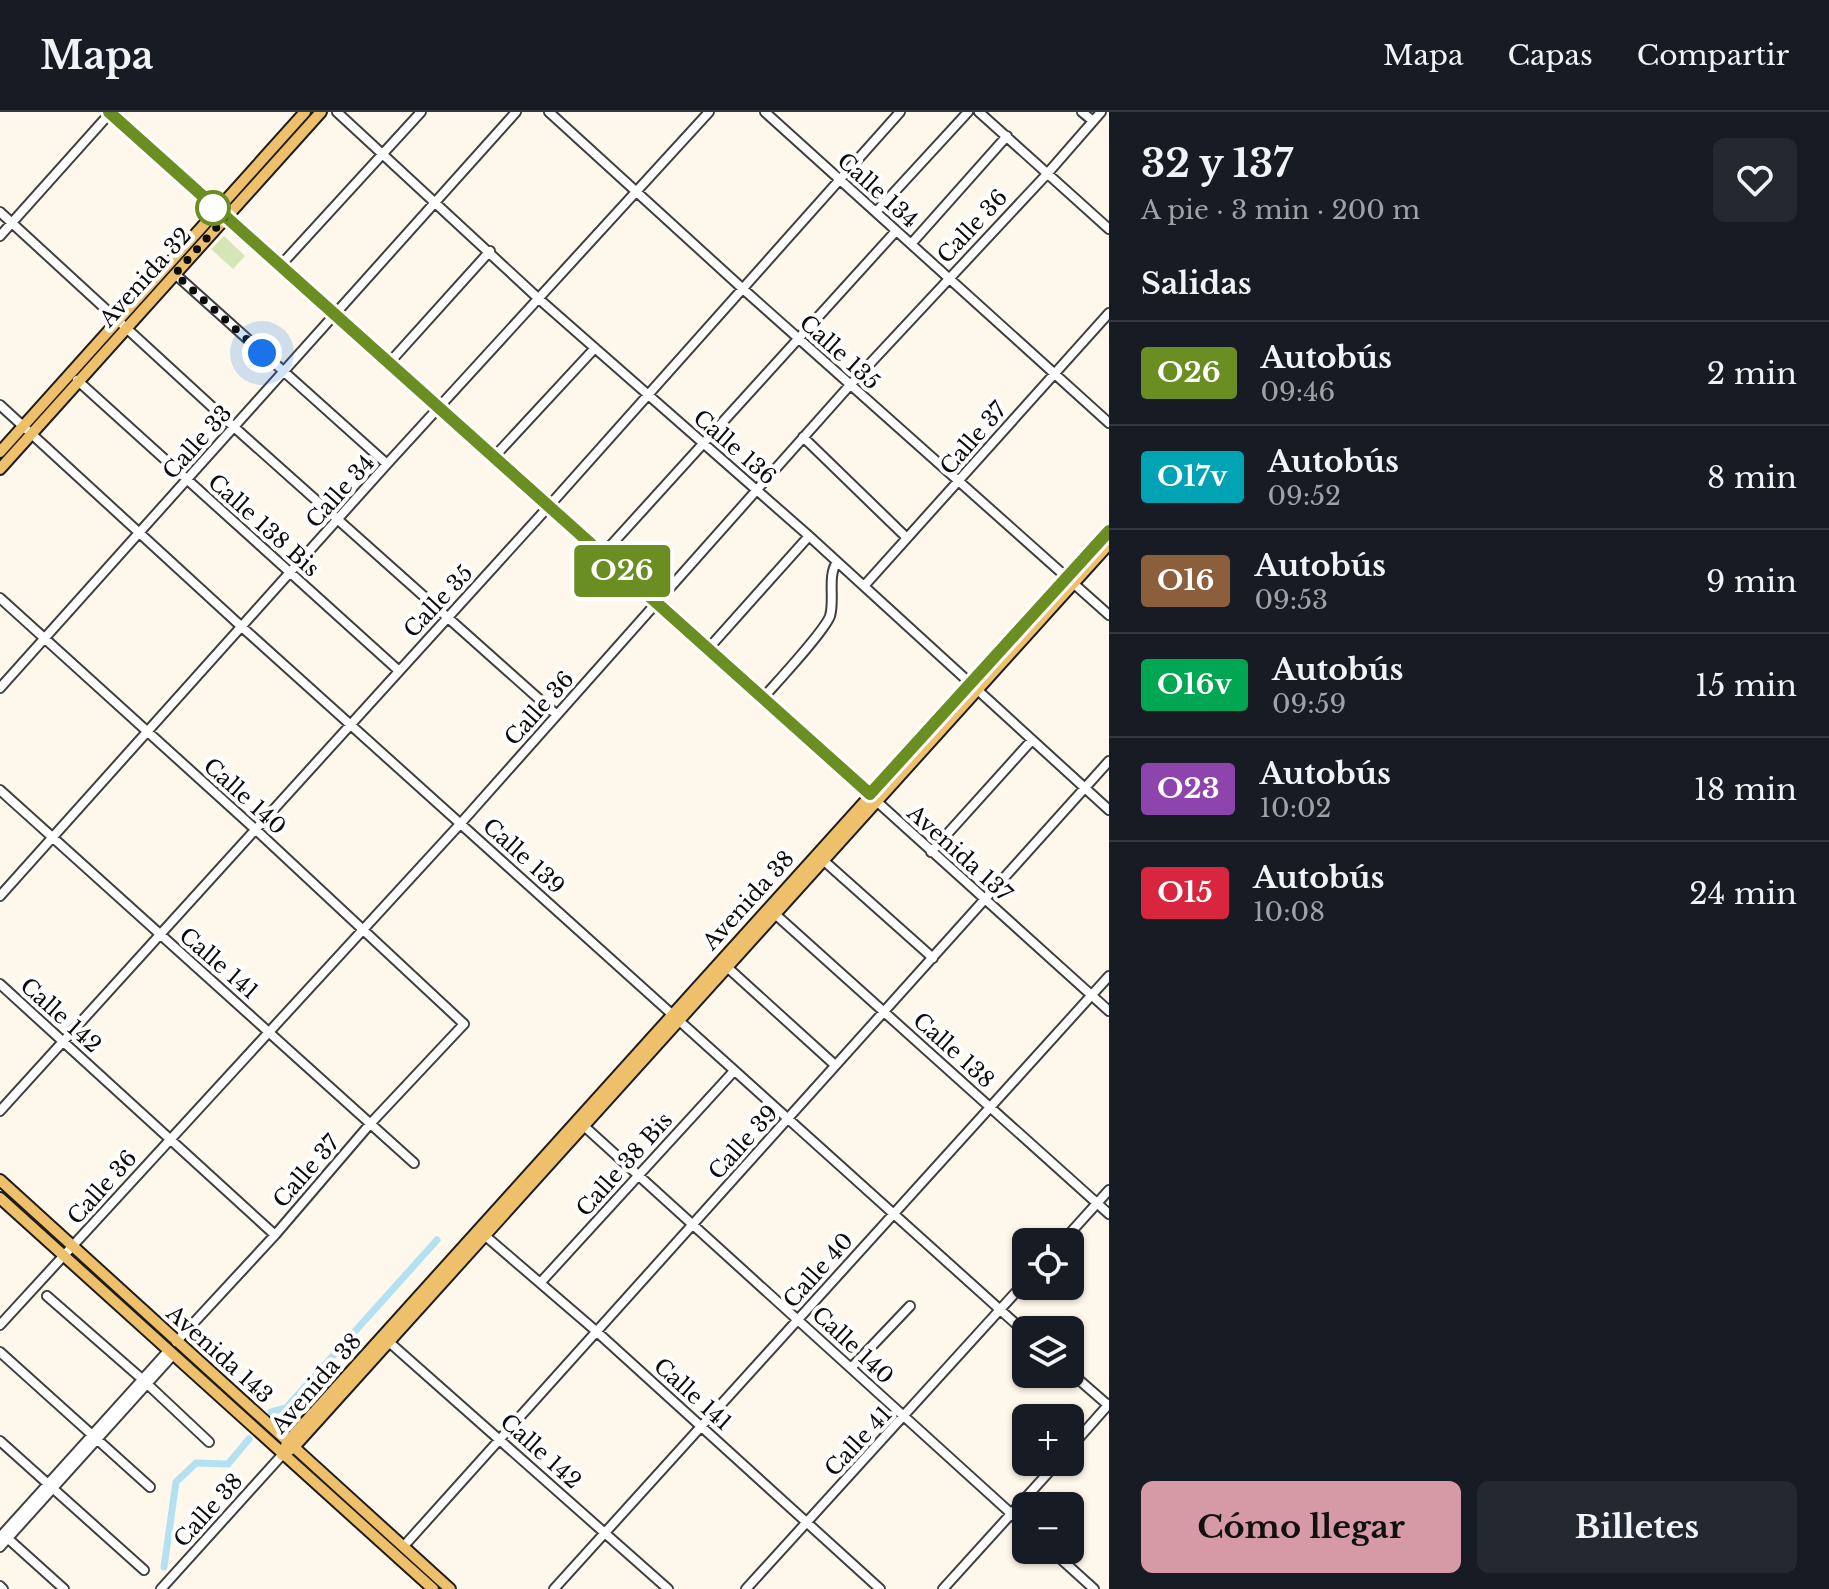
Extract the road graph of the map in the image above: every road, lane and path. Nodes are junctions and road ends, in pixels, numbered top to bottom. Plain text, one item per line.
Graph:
1 (110, 112) edge
2 (305, 112) edge
3 (321, 112) edge
4 (337, 112) edge
5 (421, 112) edge
6 (516, 112) edge
7 (549, 112) edge
8 (709, 112) edge
9 (765, 112) edge
10 (900, 112) edge
11 (968, 112) edge
12 (979, 112) edge
13 (1082, 112) edge
14 (1101, 112) edge
15 (1093, 121) junction
16 (1007, 136) junction
17 (383, 153) junction
18 (1047, 174) junction
19 (840, 180) junction
20 (636, 193) junction
21 (436, 202) junction
22 (215, 209) junction
23 (0, 212) edge
24 (876, 212) junction
25 (225, 218) junction
26 (12, 223) junction
27 (1109, 229) edge
28 (896, 231) junction
29 (0, 236) edge
30 (911, 244) junction
31 (490, 251) junction
32 (280, 266) junction
33 (175, 274) junction
34 (948, 278) junction
35 (743, 289) junction
36 (539, 299) junction
37 (1109, 313) edge
38 (334, 315) junction
39 (122, 324) junction
40 (797, 338) junction
41 (595, 348) junction
42 (390, 362) junction
43 (283, 372) junction
44 (1054, 373) junction
45 (70, 374) junction
46 (80, 382) junction
47 (850, 385) junction
48 (647, 394) junction
49 (0, 405) edge
50 (441, 408) junction
51 (1109, 423) edge
52 (23, 426) junction
53 (234, 427) junction
54 (32, 434) junction
55 (803, 437) junction
56 (702, 442) junction
57 (0, 452) edge
58 (494, 457) junction
59 (387, 464) junction
60 (0, 469) edge
61 (187, 480) junction
62 (958, 482) junction
63 (756, 489) junction
64 (549, 506) junction
65 (338, 520) junction
66 (1109, 531) edge
67 (140, 532) junction
68 (809, 536) junction
69 (907, 538) junction
70 (1109, 544) edge
71 (603, 554) junction
72 (837, 562) junction
73 (290, 573) junction
74 (1070, 580) junction
75 (864, 586) junction
76 (0, 598) edge
77 (657, 602) junction
78 (1109, 615) edge
79 (447, 619) junction
80 (243, 628) junction
81 (45, 638) junction
82 (708, 649) junction
83 (398, 670) junction
84 (974, 687) junction
85 (0, 688) edge
86 (763, 698) junction
87 (557, 715) junction
88 (349, 724) junction
89 (148, 732) junction
90 (1032, 740) junction
91 (1109, 761) edge
92 (1085, 789) junction
93 (0, 790) edge
94 (873, 798) junction
95 (1109, 810) edge
96 (461, 823) junction
97 (255, 829) junction
98 (53, 839) junction
99 (931, 852) junction
100 (823, 860) junction
101 (0, 896) edge
102 (986, 902) junction
103 (775, 914) junction
104 (363, 928) junction
105 (158, 934) junction
106 (933, 958) junction
107 (727, 967) junction
108 (1109, 976) edge
109 (0, 984) edge
110 (1092, 995) junction
111 (1109, 1011) edge
112 (885, 1012) junction
113 (676, 1017) junction
114 (464, 1024) joint
115 (268, 1031) junction
116 (63, 1041) junction
117 (835, 1065) junction
118 (734, 1071) junction
119 (990, 1108) junction
120 (0, 1111) edge
121 (787, 1119) junction
122 (370, 1124) junction
123 (584, 1126) junction
124 (170, 1139) junction
125 (414, 1163) dead end
126 (638, 1175) junction
127 (0, 1180) edge
128 (1109, 1190) edge
129 (0, 1198) edge
130 (1097, 1203) junction
131 (893, 1213) junction
132 (1109, 1214) edge
133 (692, 1224) junction
134 (1075, 1228) edge
135 (482, 1232) junction
136 (275, 1235) junction
137 (74, 1246) junction
138 (64, 1256) junction
139 (541, 1282) junction
140 (47, 1296) dead end
141 (1012, 1297) edge
142 (910, 1306) dead end
143 (1000, 1310) junction
144 (798, 1319) junction
145 (1012, 1321) edge
146 (0, 1325) edge
147 (596, 1331) junction
148 (176, 1342) junction
149 (389, 1342) junction
150 (0, 1352) edge
151 (170, 1353) junction
152 (851, 1368) junction
153 (144, 1382) junction
154 (1084, 1384) edge
155 (1109, 1405) edge
156 (905, 1417) junction
157 (701, 1426) junction
158 (1084, 1433) edge
159 (95, 1436) junction
160 (499, 1437) junction
161 (0, 1441) edge
162 (209, 1442) dead end
163 (291, 1444) junction
164 (282, 1455) junction
165 (1045, 1476) edge
166 (50, 1486) junction
167 (150, 1487) dead end
168 (1011, 1514) junction
169 (807, 1523) junction
170 (605, 1533) junction
171 (2, 1535) edge
172 (0, 1547) edge
173 (403, 1547) junction
174 (1066, 1564) edge
175 (144, 1570) dead end
176 (64, 1589) edge
177 (161, 1589) edge
178 (433, 1589) edge
179 (450, 1589) edge
180 (554, 1589) edge
181 (668, 1589) edge
182 (746, 1589) edge
183 (880, 1589) edge
184 (943, 1589) edge
185 (1094, 1589) edge

1 - 22 street, Avenida 137
1 - 26 street
2 - 22 main road, Avenida 32
3 - 25 main road, Avenida 32
4 - 17 street, Calle 136
5 - 17 street
6 - 21 street, Calle 33
7 - 20 street, Calle 135
8 - 20 street, Calle 34
9 - 19 street, Calle 134
10 - 19 street, Calle 35
11 - 24 street
12 - 16 street
13 - 15 street
14 - 15 street, Calle 36
15 - 18 street, Calle 36
16 - 18 street
16 - 30 street
17 - 21 street, Calle 136
17 - 32 street
18 - 27 street
18 - 34 street, Calle 36
19 - 24 street, Calle 134
19 - 35 street, Calle 35
20 - 35 street, Calle 135
20 - 36 street, Calle 34
21 - 31 street, Calle 136
21 - 38 street, Calle 33
22 - 25 street, Avenida 137
22 - 39 main road, Avenida 32
23 - 26 street
24 - 28 street, Calle 134
25 - 32 street, Avenida 137
25 - 33 main road, Avenida 32
26 - 29 street
26 - 39 street
28 - 30 street, Calle 134
28 - 40 street
30 - 34 street, Calle 134
31 - 36 street, Calle 136
31 - 42 street
32 - 38 street, Avenida 137
33 - 39 main road, Avenida 32
33 - 43 street
34 - 44 street, Calle 134
34 - 47 street, Calle 36
35 - 40 street, Calle 135
35 - 48 street, Calle 35
36 - 41 street, Calle 136
36 - 50 street, Calle 34
37 - 44 street, Calle 37
38 - 42 street, Avenida 137
38 - 43 street, Calle 33
39 - 45 main road, Avenida 32
39 - 46 main road, Avenida 32
39 - 53 street
40 - 47 street, Calle 135
40 - 56 street
41 - 48 street, Calle 136
41 - 58 street
42 - 50 street, Avenida 137
43 - 53 street, Calle 33
43 - 59 street
44 - 51 street, Calle 134
44 - 62 street, Calle 37
45 - 46 street, Calle 138 Bis
45 - 52 main road, Avenida 32
46 - 54 main road, Avenida 32
46 - 61 street, Calle 138 Bis
47 - 55 street, Calle 36
47 - 62 street, Calle 135
48 - 56 street, Calle 136
48 - 64 street, Calle 35
49 - 52 street, Calle 139
50 - 58 street, Avenida 137
50 - 59 street, Calle 34
52 - 54 street, Calle 139
52 - 57 main road, Avenida 32
53 - 61 street, Calle 33
53 - 65 street
54 - 60 main road, Avenida 32
54 - 67 street, Calle 139
55 - 63 street, Calle 36
55 - 69 street
56 - 63 street, Calle 136
56 - 71 street
58 - 64 street, Avenida 137
59 - 65 street, Calle 34
61 - 67 street, Calle 33
61 - 73 street, Calle 138 Bis
62 - 69 street, Calle 37
62 - 74 street, Calle 135
63 - 68 street, Calle 136
63 - 77 street, Calle 36
64 - 71 street, Avenida 137
64 - 79 street, Calle 35
65 - 73 street, Calle 34
65 - 79 street
66 - 74 main road, Avenida 38
67 - 80 street, Calle 139
67 - 81 street, Calle 33
68 - 72 street, Calle 136
68 - 82 street
69 - 75 street, Calle 37
70 - 74 main road, Avenida 38
71 - 77 street, Avenida 137
72 - 75 street, Calle 136
72 - 86 street
73 - 80 street, Calle 34
73 - 83 street, Calle 138 Bis
74 - 78 street, Calle 135
74 - 84 main road, Avenida 38
75 - 84 street, Calle 136
76 - 81 street, Calle 140
77 - 82 street, Avenida 137
77 - 87 street, Calle 36
79 - 83 street, Calle 35
79 - 87 street
80 - 88 street, Calle 139
80 - 89 street, Calle 34
81 - 85 street, Calle 33
81 - 89 street, Calle 140
82 - 86 street, Avenida 137
83 - 88 street, Calle 35
84 - 90 street, Calle 136
84 - 94 main road, Avenida 38
86 - 94 street, Avenida 137
87 - 96 street, Calle 36
88 - 96 street, Calle 139
88 - 97 street, Calle 35
89 - 97 street, Calle 140
89 - 98 street, Calle 34
90 - 92 street, Calle 136
90 - 99 street
91 - 92 street, Calle 39
92 - 95 street, Calle 136
92 - 102 street, Calle 39
93 - 98 street, Calle 141
94 - 99 street, Avenida 137
94 - 100 main road, Avenida 38
94 - 113 main road, Avenida 38
96 - 104 street, Calle 36
96 - 113 street, Calle 139
97 - 104 street, Calle 140
97 - 105 street, Calle 35
98 - 101 street, Calle 34
98 - 105 street, Calle 141
99 - 102 street, Avenida 137
100 - 103 main road, Avenida 38
100 - 106 street
102 - 106 street, Calle 39
102 - 110 street, Avenida 137
103 - 107 main road, Avenida 38
103 - 112 street, Calle 138
104 - 114 street, Calle 140
104 - 115 street, Calle 36
105 - 115 street, Calle 141
105 - 116 street, Calle 35
106 - 112 street, Calle 39
107 - 113 main road, Avenida 38
107 - 117 street
108 - 110 street, Calle 40
109 - 116 street, Calle 142
110 - 111 street, Avenida 137
110 - 119 street, Calle 40
112 - 117 street, Calle 39
112 - 119 street, Calle 138
113 - 118 street, Calle 139
113 - 123 main road, Avenida 38
113 - 135 main road, Avenida 38
114 - 122 street, Calle 37
115 - 122 street, Calle 141
115 - 124 street, Calle 36
116 - 120 street, Calle 35
116 - 124 street, Calle 142
117 - 121 street, Calle 39
118 - 121 street, Calle 139
118 - 126 street, Calle 38 Bis
119 - 130 street, Calle 138
119 - 131 street, Calle 40
121 - 131 street, Calle 139
121 - 133 street, Calle 39
122 - 125 street, Calle 141
122 - 136 street, Calle 37
123 - 126 street, Calle 140
123 - 135 main road, Avenida 38
124 - 136 street, Calle 142
124 - 137 street, Calle 36
126 - 133 street, Calle 140
126 - 139 street, Calle 38 Bis
127 - 137 main road, Avenida 143
128 - 130 street
129 - 138 main road, Avenida 143
130 - 132 street, Calle 138
130 - 134 street
131 - 143 street, Calle 139
131 - 144 street, Calle 40
133 - 144 street, Calle 140
133 - 147 street, Calle 39
135 - 139 street, Calle 141
135 - 149 main road, Avenida 38
135 - 163 main road, Avenida 38
136 - 148 street, Calle 37
137 - 138 street, Calle 36
137 - 148 main road, Avenida 143
138 - 146 street, Calle 36
138 - 151 main road, Avenida 143
139 - 147 street, Calle 141
140 - 153 street
141 - 143 street, Calle 41
142 - 152 street
143 - 145 street, Calle 139
143 - 156 street, Calle 41
144 - 152 street, Calle 140
144 - 157 street, Calle 40
147 - 157 street, Calle 141
147 - 160 street, Calle 39
148 - 163 main road, Avenida 143
149 - 160 street, Calle 142
149 - 163 main road, Avenida 38
150 - 159 street
151 - 153 street
151 - 164 main road, Avenida 143
152 - 156 street, Calle 140
153 - 159 street
153 - 162 street
154 - 155 street
155 - 158 street
156 - 168 street, Calle 140
156 - 169 street, Calle 41
157 - 169 street, Calle 141
157 - 170 street, Calle 40
159 - 166 street
159 - 167 street
160 - 170 street, Calle 142
160 - 173 street, Calle 39
161 - 166 street
163 - 164 main road, Avenida 38
163 - 173 main road, Avenida 143
164 - 177 street, Calle 38
164 - 178 main road, Avenida 143
165 - 168 street
166 - 171 street
166 - 175 street
168 - 184 street
169 - 182 street, Calle 41
169 - 183 street, Calle 141
170 - 180 street, Calle 40
170 - 181 street, Calle 142
171 - 172 street
171 - 176 street
173 - 179 main road, Avenida 143
174 - 185 street

